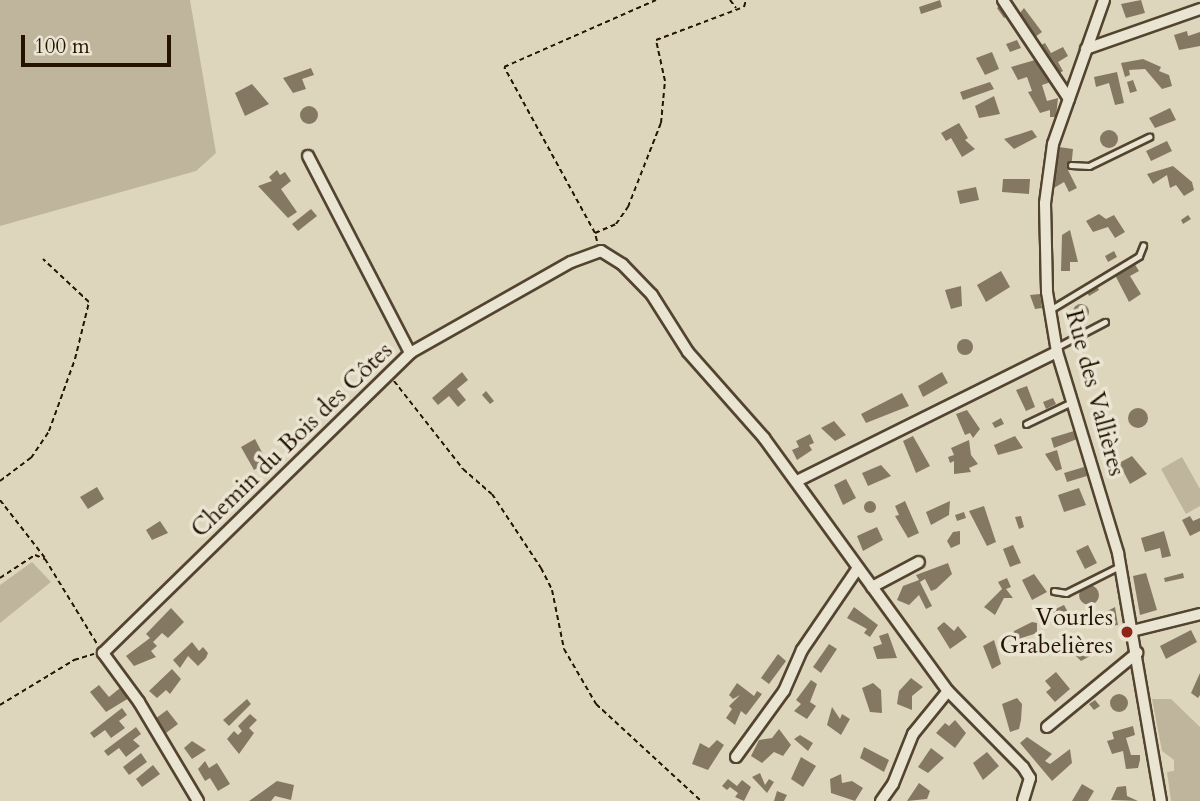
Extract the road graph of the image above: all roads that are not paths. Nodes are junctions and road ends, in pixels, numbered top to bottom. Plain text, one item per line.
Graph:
1 (1003, 0) edge
2 (1104, 0) edge
3 (1200, 9) edge
4 (1086, 49) junction
5 (1069, 99) junction
6 (1149, 137) dead end
7 (308, 156) dead end
8 (1071, 165) dead end
9 (1143, 246) dead end
10 (1049, 310) junction
11 (1105, 322) dead end
12 (1056, 350) junction
13 (410, 353) junction
14 (1072, 401) junction
15 (1026, 424) dead end
16 (797, 481) junction
17 (919, 562) dead end
18 (1121, 566) junction
19 (858, 568) junction
20 (872, 587) junction
21 (1054, 591) dead end
22 (1200, 614) edge
23 (1132, 631) junction
24 (1137, 653) junction
25 (948, 691) junction
26 (1047, 727) dead end
27 (736, 757) dead end
28 (198, 801) edge
29 (881, 801) edge
30 (1023, 801) edge
31 (1161, 801) edge

1 - 5 street
2 - 4 street, Rue des Vallières
3 - 4 street
4 - 5 street, Rue des Vallières
5 - 10 street, Rue des Vallières
6 - 8 lane
7 - 13 street
9 - 10 lane
10 - 12 street, Rue des Vallières
11 - 12 lane
12 - 14 street, Rue des Vallières
12 - 16 street
13 - 16 street, Chemin du Bois des Côtes
13 - 28 street, Chemin du Bois des Côtes
14 - 15 lane
14 - 18 street, Rue des Vallières
16 - 19 street
17 - 20 street
18 - 21 lane
18 - 23 street, Rue des Vallières
19 - 20 street
19 - 27 street
20 - 25 street
22 - 23 street
23 - 24 street, Rue des Vallières
24 - 26 street
24 - 31 street, Rue des Vallières
25 - 29 street
25 - 30 street

